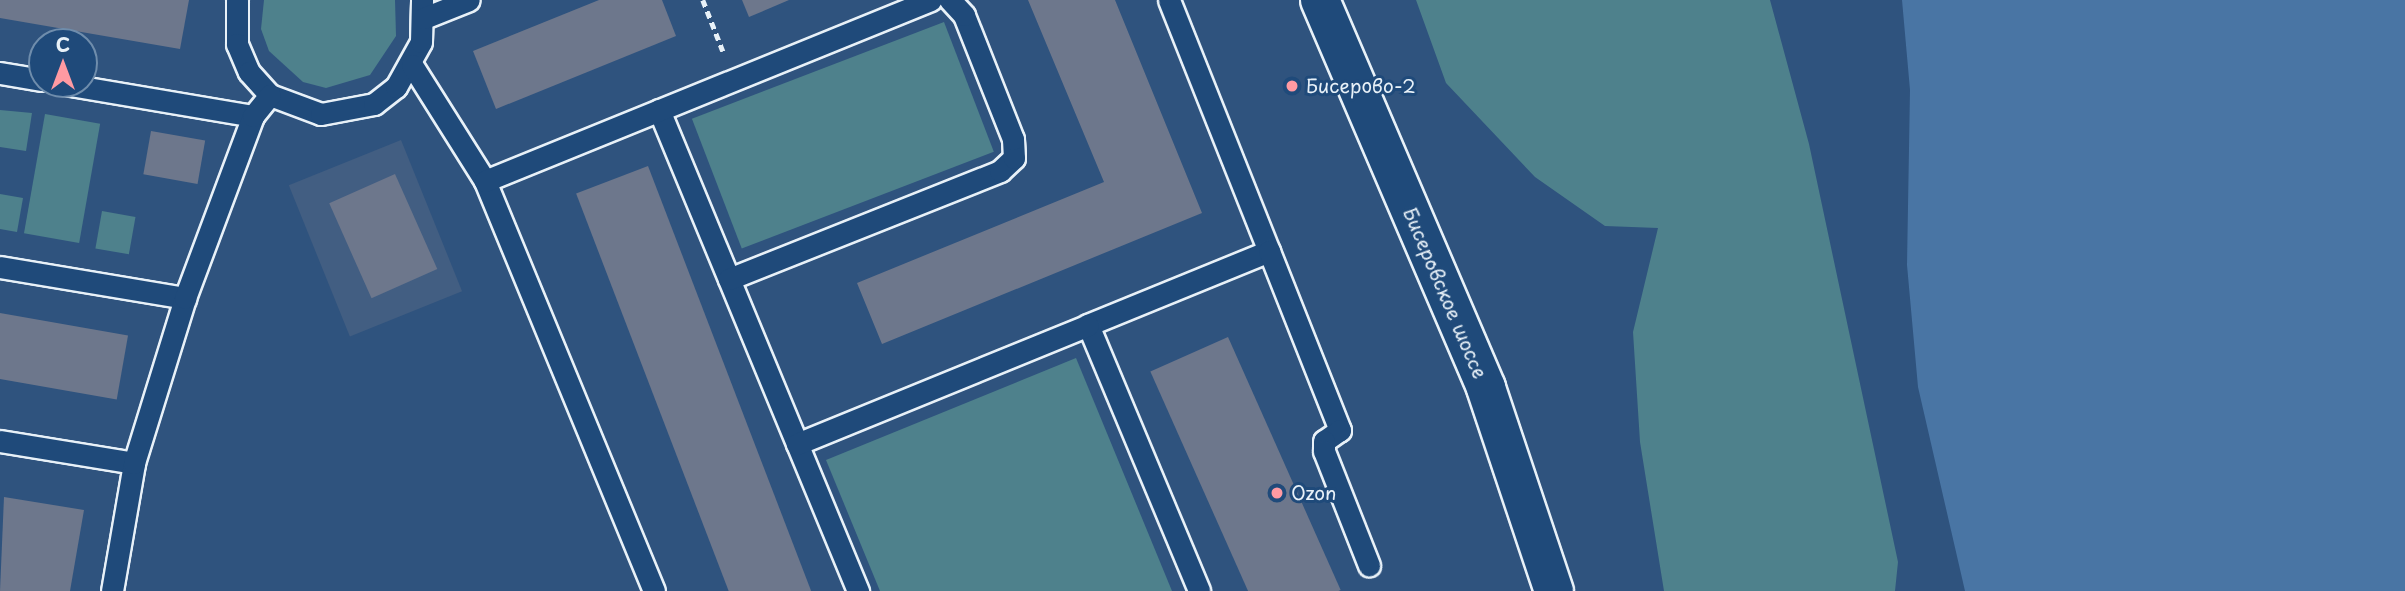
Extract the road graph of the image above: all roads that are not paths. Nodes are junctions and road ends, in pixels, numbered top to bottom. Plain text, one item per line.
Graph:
1 (237, 0) edge
2 (469, 0) edge
3 (931, 0) edge
4 (950, 0) edge
5 (1169, 0) edge
6 (1320, 0) edge
7 (423, 9) edge
8 (412, 65) junction
9 (0, 73) edge
10 (28, 78) edge
11 (98, 90) edge
12 (270, 95) junction
13 (659, 110) junction
14 (253, 116) junction
15 (485, 181) junction
16 (1269, 251) junction
17 (0, 267) edge
18 (729, 279) junction
19 (185, 298) junction
20 (1088, 325) junction
21 (0, 440) edge
22 (797, 444) junction
23 (134, 463) junction
24 (1370, 565) dead end
25 (111, 591) edge
26 (654, 591) edge
27 (858, 591) edge
28 (1199, 591) edge
29 (1554, 591) edge

1 - 12 lane
2 - 7 lane
3 - 13 lane
4 - 18 lane
5 - 16 lane
6 - 29 main road, Бисеровское шоссе
7 - 8 lane
8 - 12 lane
8 - 15 lane
9 - 10 lane
11 - 14 lane
12 - 14 lane
13 - 15 lane
13 - 18 lane
14 - 19 lane
15 - 26 lane
16 - 20 lane
16 - 24 lane
17 - 19 lane
18 - 22 lane
19 - 23 lane
20 - 22 lane
20 - 28 lane
21 - 23 lane
22 - 27 lane
23 - 25 lane

